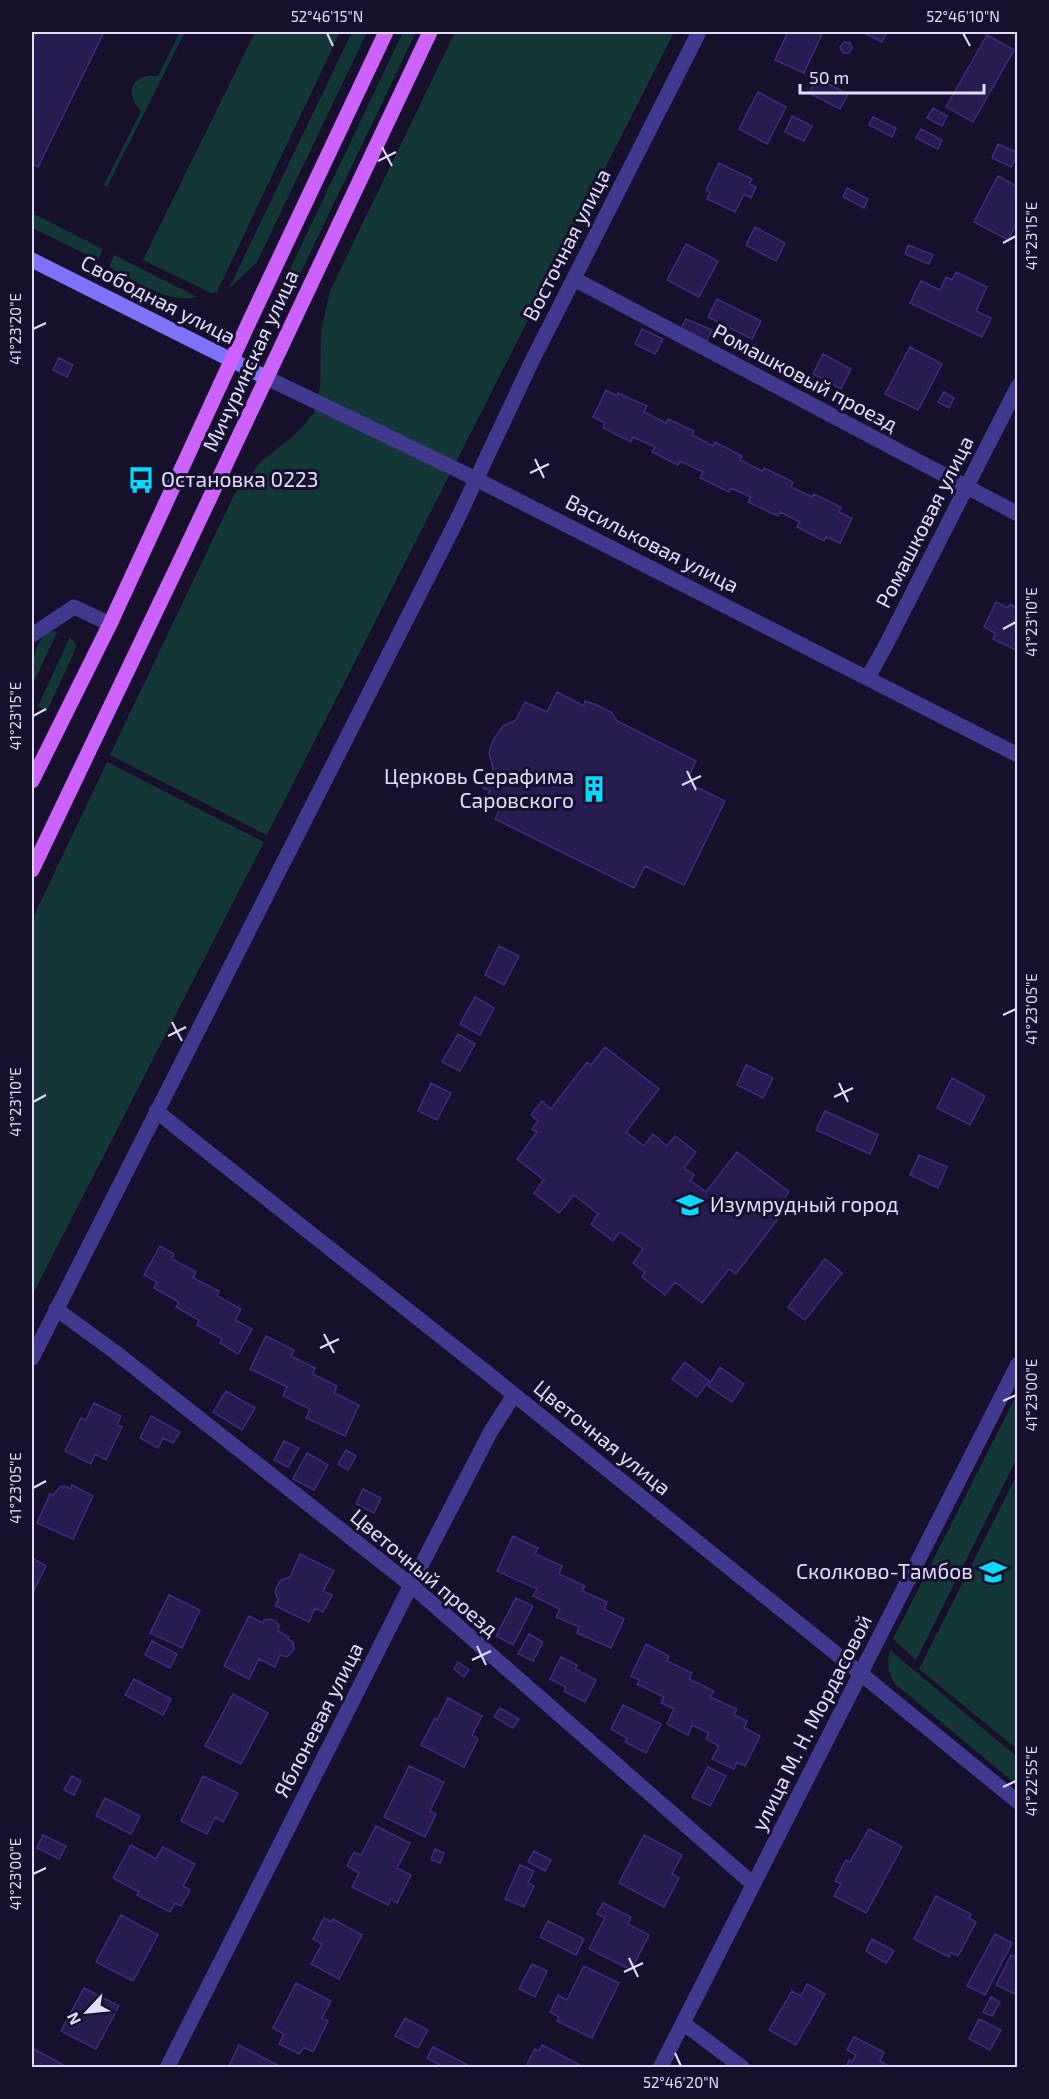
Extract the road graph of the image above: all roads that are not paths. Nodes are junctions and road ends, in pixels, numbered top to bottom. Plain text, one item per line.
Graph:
1 (387, 32) edge
2 (430, 32) edge
3 (699, 32) edge
4 (32, 260) edge
5 (573, 279) junction
6 (231, 360) junction
7 (266, 377) junction
8 (1017, 386) edge
9 (476, 479) junction
10 (966, 488) junction
11 (1017, 514) edge
12 (110, 624) junction
13 (32, 635) edge
14 (868, 677) junction
15 (1017, 754) edge
16 (32, 781) edge
17 (32, 870) edge
18 (156, 1112) junction
19 (56, 1309) junction
20 (32, 1358) edge
21 (1017, 1364) edge
22 (514, 1395) junction
23 (411, 1585) junction
24 (861, 1674) junction
25 (1017, 1802) edge
26 (753, 1884) junction
27 (684, 2023) junction
28 (167, 2067) edge
29 (660, 2067) edge
30 (743, 2067) edge

1 - 6 main road, Мичуринская улица
2 - 7 main road, Мичуринская улица
3 - 5 street, Восточная улица
4 - 6 main road, Свободная улица
5 - 9 street, Восточная улица
5 - 10 street, Ромашковый проезд
6 - 7 main road, Свободная улица
6 - 12 main road, Мичуринская улица
7 - 9 street, Васильковая улица
7 - 17 main road, Мичуринская улица
8 - 10 street, Ромашковая улица
9 - 14 street, Васильковая улица
9 - 18 street, Восточная улица
10 - 11 street, Ромашковый проезд
10 - 14 street, Ромашковая улица
12 - 13 street
12 - 16 main road, Мичуринская улица
14 - 15 street, Васильковая улица
18 - 19 street, Восточная улица
18 - 22 street, Цветочная улица
19 - 20 street, Восточная улица
19 - 23 street, Цветочный проезд
21 - 24 street, улица М. Н. Мордасовой
22 - 23 street, Яблоневая улица
22 - 24 street, Цветочная улица
23 - 26 street, Цветочный проезд
23 - 28 street, Яблоневая улица
24 - 25 street, Цветочная улица
24 - 26 street, улица М. Н. Мордасовой
26 - 27 street, улица М. Н. Мордасовой
27 - 29 street, улица М. Н. Мордасовой
27 - 30 street

